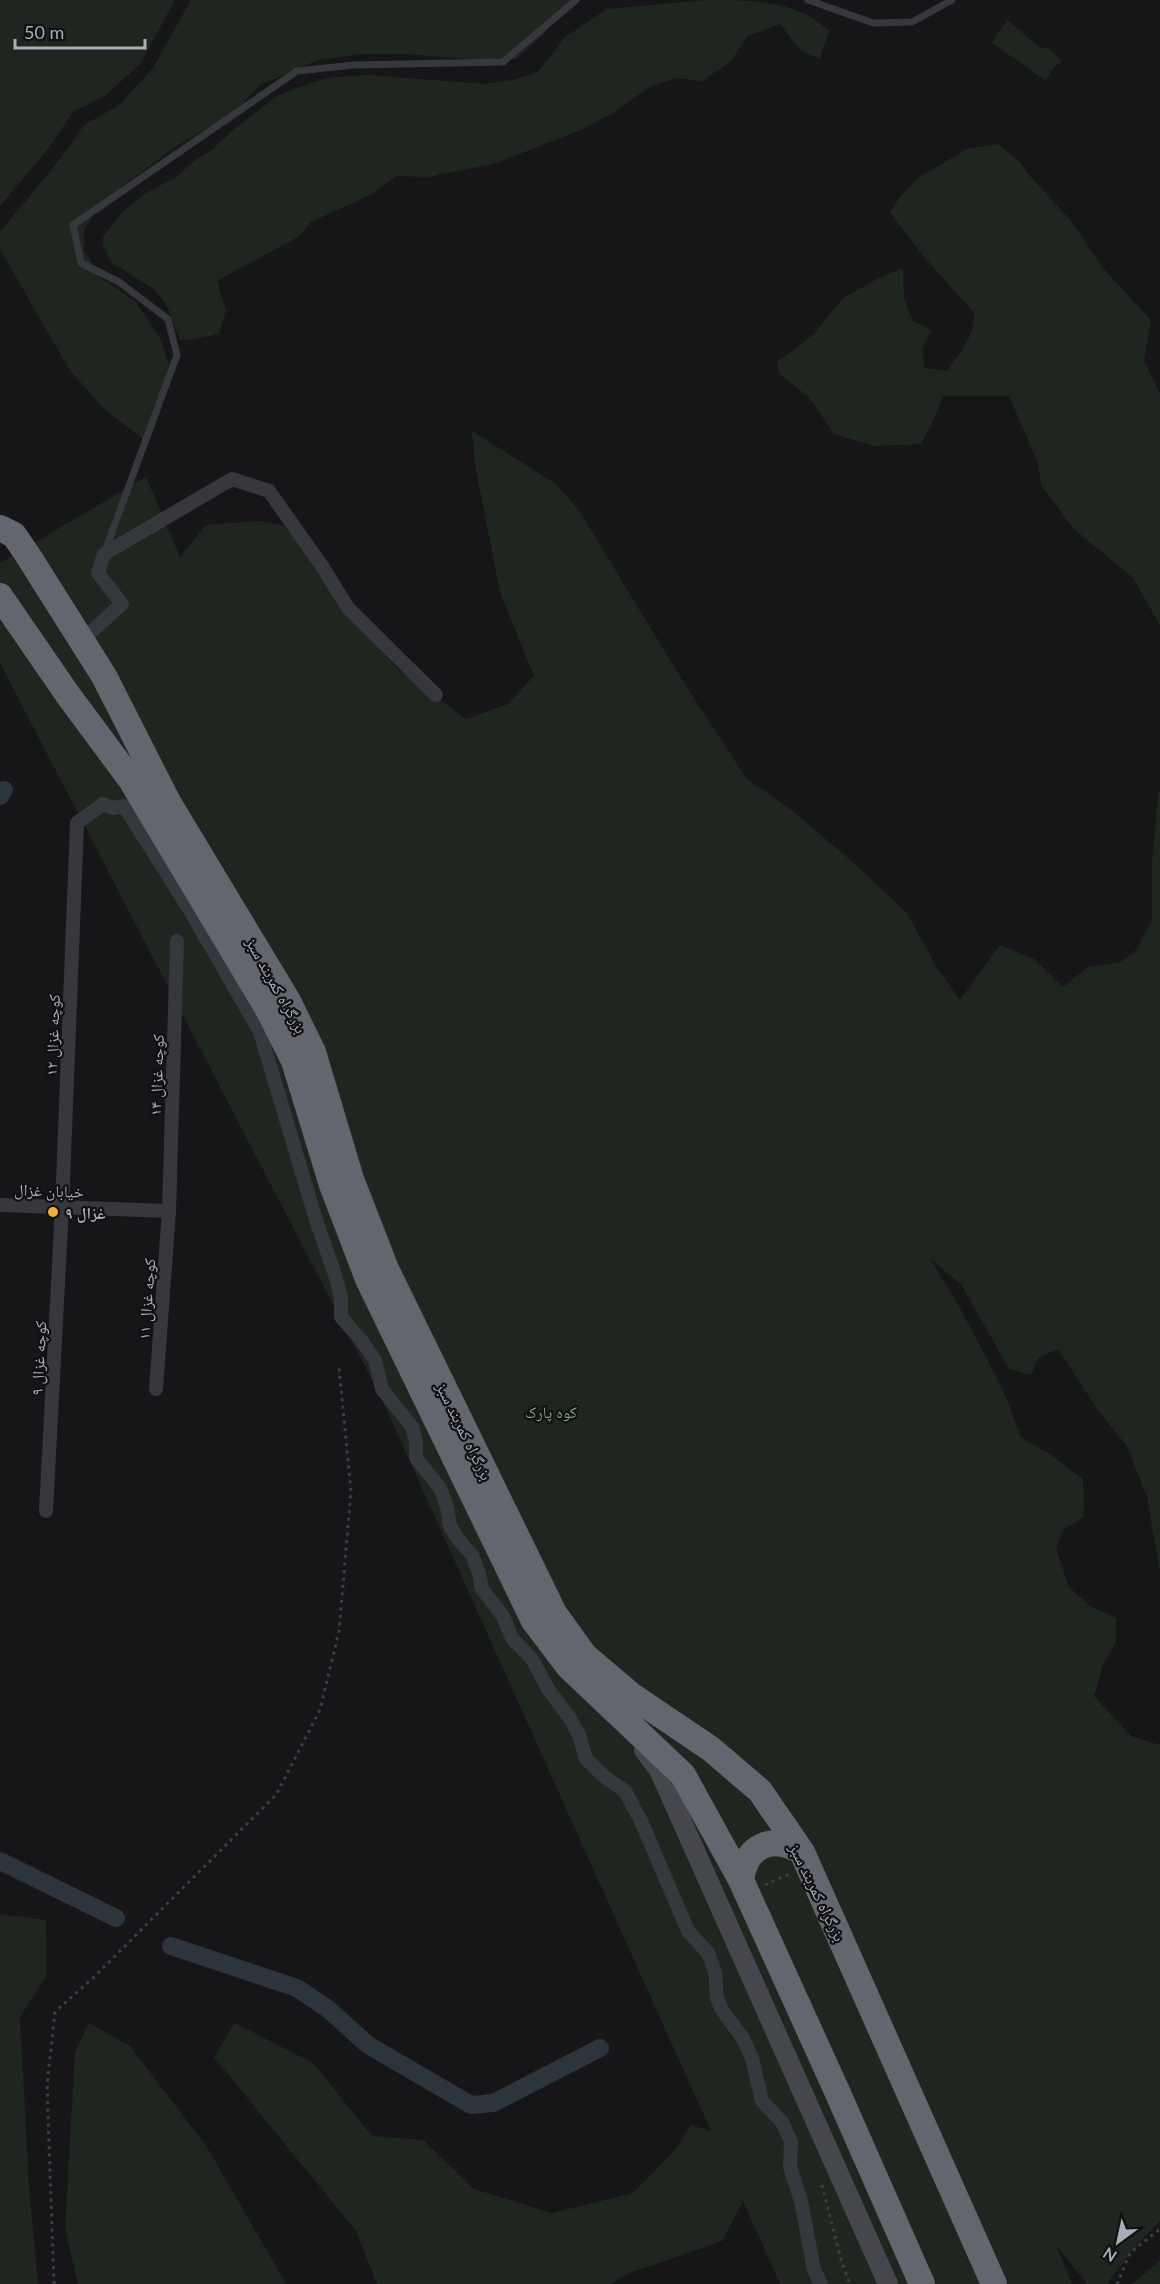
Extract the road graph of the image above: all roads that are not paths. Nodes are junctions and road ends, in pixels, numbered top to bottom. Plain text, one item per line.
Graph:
1 (576, 0) edge
2 (808, 0) edge
3 (952, 0) edge
4 (0, 528) edge
5 (104, 554) junction
6 (0, 596) edge
7 (81, 641) junction
8 (104, 676) junction
9 (436, 694) dead end
10 (68, 695) junction
11 (177, 941) dead end
12 (0, 1205) edge
13 (62, 1208) junction
14 (169, 1211) junction
15 (156, 1389) dead end
16 (46, 1511) dead end
17 (618, 1713) junction
18 (802, 1852) junction
19 (741, 1881) junction
20 (821, 2284) edge
21 (888, 2284) edge
22 (922, 2284) edge
23 (994, 2284) edge

1 - 5 lane
2 - 3 lane
4 - 7 highway, بزرگراه کمربند سبز
5 - 7 street
5 - 9 street
6 - 10 highway, بزرگراه کمربند سبز
7 - 8 highway, بزرگراه کمربند سبز
8 - 10 highway
8 - 18 highway, بزرگراه کمربند سبز
10 - 17 highway, بزرگراه کمربند سبز
11 - 14 street, کوچه غزال ۱۴
12 - 13 street, خیابان غزال
13 - 14 street, خیابان غزال
13 - 16 street, کوچه غزال ۹
13 - 20 street, کوچه غزال ۱۲
14 - 15 street, کوچه غزال ۱۱
17 - 19 highway, بزرگراه کمربند سبز
17 - 21 street
18 - 19 highway
18 - 23 highway, بزرگراه کمربند سبز
19 - 22 highway, بزرگراه کمربند سبز

